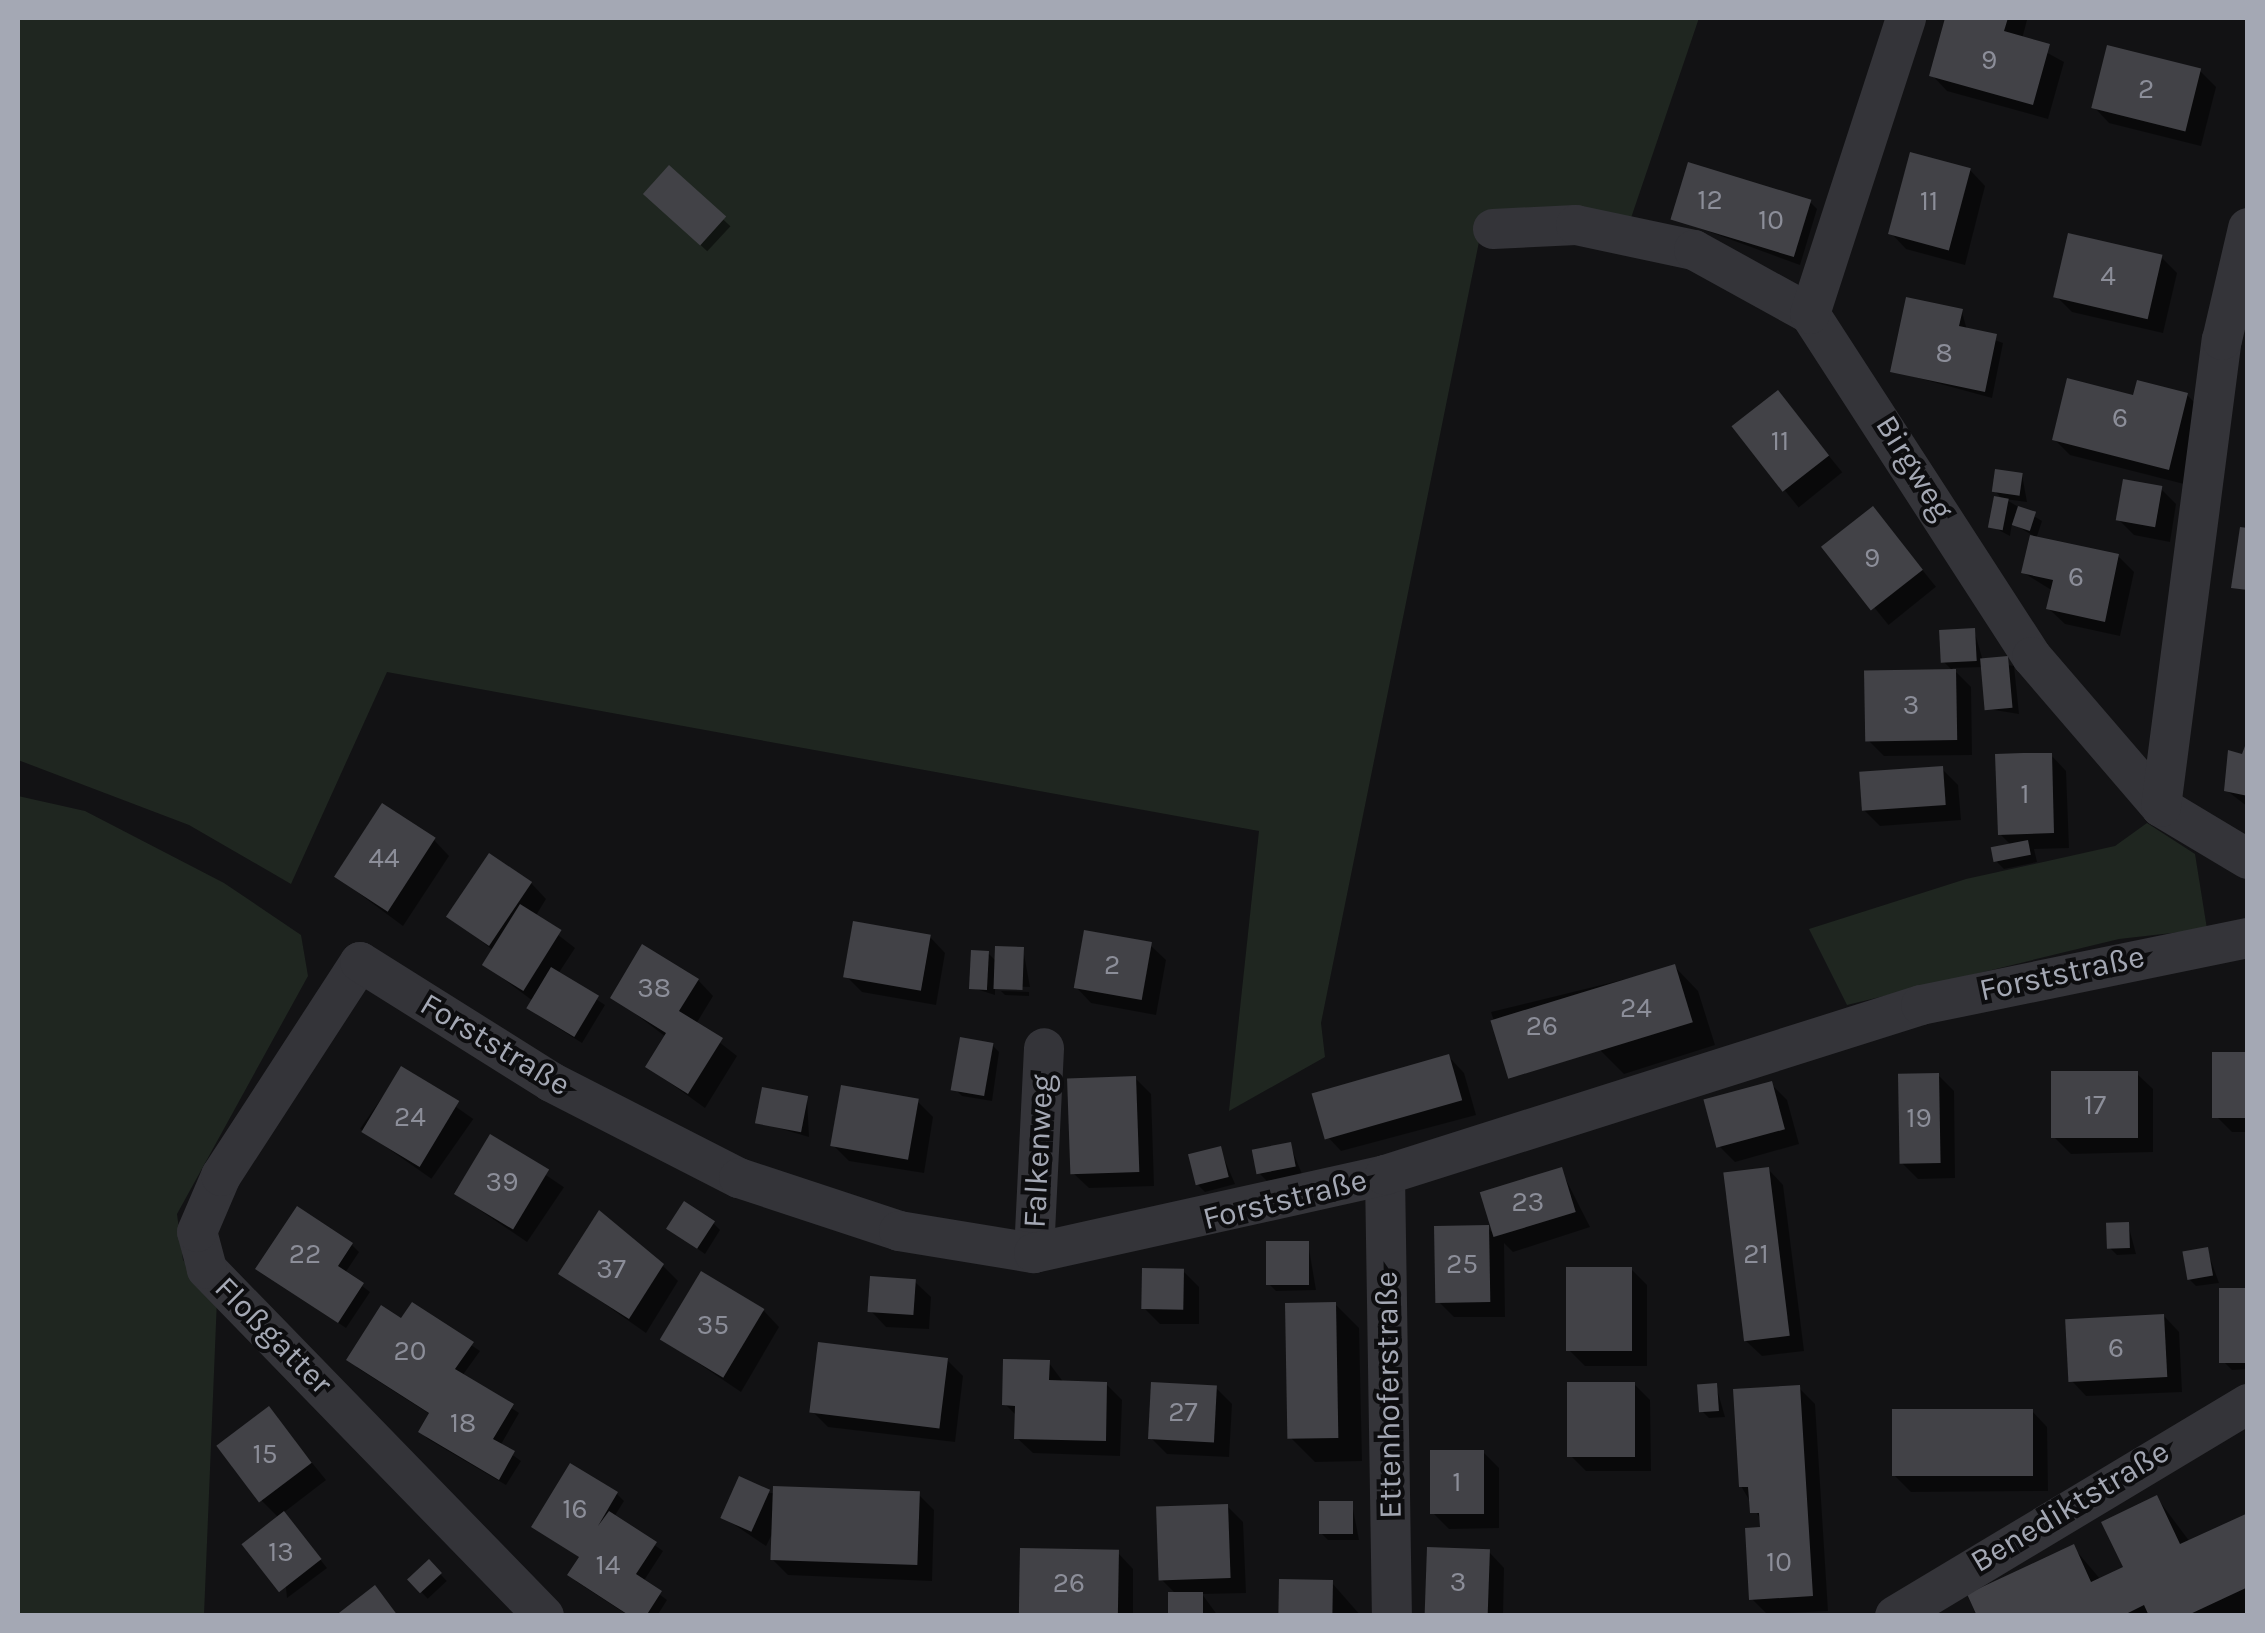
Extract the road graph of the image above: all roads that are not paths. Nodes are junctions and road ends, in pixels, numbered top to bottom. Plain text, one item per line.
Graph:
1 (1906, 18) edge
2 (2248, 228) edge
3 (1494, 229) dead end
4 (1810, 314) junction
5 (2161, 807) junction
6 (2248, 859) edge
7 (2248, 938) edge
8 (360, 962) joint
9 (1044, 1048) dead end
10 (1385, 1175) junction
11 (1034, 1253) junction
12 (2248, 1404) edge
13 (544, 1616) edge
14 (1392, 1616) edge
15 (1895, 1616) edge

1 - 4 street
2 - 5 street
3 - 4 street, Birgweg
4 - 5 street, Birgweg
5 - 6 street, Birgweg
7 - 10 street, Forststraße
8 - 11 street, Forststraße
8 - 13 street, Floßgatter
9 - 11 street, Falkenweg
10 - 11 street, Forststraße
10 - 14 street, Ettenhoferstraße
12 - 15 street, Benediktstraße

